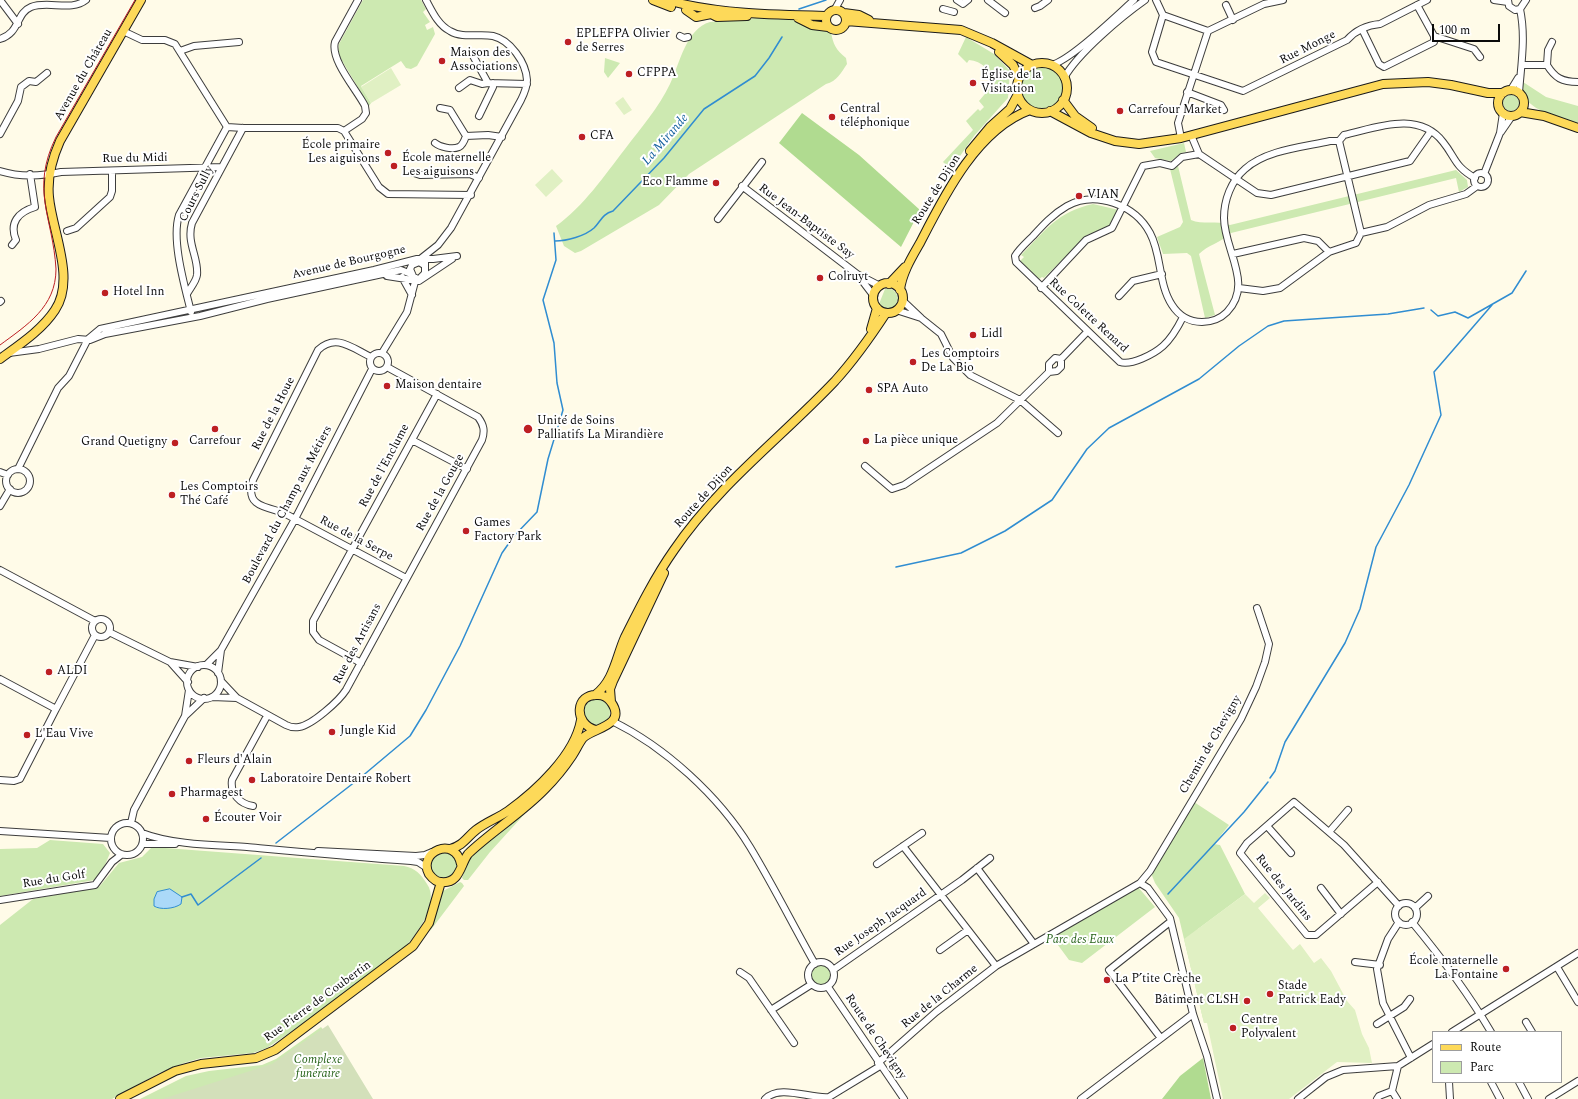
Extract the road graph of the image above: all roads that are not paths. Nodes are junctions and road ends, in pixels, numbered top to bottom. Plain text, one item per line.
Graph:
1 (0, 0) edge
2 (86, 0) edge
3 (141, 0) edge
4 (358, 0) edge
5 (426, 0) edge
6 (653, 0) edge
7 (666, 0) edge
8 (840, 0) edge
9 (957, 0) edge
10 (968, 0) edge
11 (988, 0) edge
12 (1048, 0) edge
13 (1134, 0) edge
14 (1145, 0) edge
15 (1156, 0) edge
16 (1283, 0) edge
17 (1427, 0) edge
18 (1494, 0) edge
19 (1527, 0) edge
20 (1508, 1) edge
21 (1226, 5) dead end
22 (1417, 5) junction
23 (689, 8) junction
24 (1035, 8) dead end
25 (835, 9) junction
26 (943, 9) dead end
27 (1520, 9) junction
28 (954, 12) dead end
29 (1005, 13) dead end
30 (1163, 15) junction
31 (786, 16) junction
32 (826, 16) junction
33 (845, 17) junction
34 (1233, 20) junction
35 (18, 24) junction
36 (828, 27) junction
37 (1362, 29) junction
38 (1208, 30) junction
39 (124, 31) junction
40 (680, 36) dead end
41 (1434, 36) junction
42 (688, 37) dead end
43 (0, 39) edge
44 (239, 42) dead end
45 (1552, 42) dead end
46 (991, 43) junction
47 (180, 50) junction
48 (472, 54) dead end
49 (1480, 57) dead end
50 (1032, 65) junction
51 (1051, 65) junction
52 (1547, 65) junction
53 (1522, 68) junction
54 (47, 73) dead end
55 (1194, 74) junction
56 (1019, 77) junction
57 (1064, 78) junction
58 (1578, 82) edge
59 (491, 83) junction
60 (527, 84) junction
61 (459, 88) dead end
62 (1473, 90) junction
63 (1187, 92) junction
64 (1511, 92) junction
65 (1018, 94) junction
66 (1063, 100) junction
67 (1523, 102) junction
68 (1498, 103) junction
69 (440, 108) dead end
70 (1030, 110) junction
71 (1224, 110) dead end
72 (1050, 111) junction
73 (1520, 112) junction
74 (1502, 113) junction
75 (479, 116) dead end
76 (1512, 116) junction
77 (1544, 116) junction
78 (227, 127) junction
79 (243, 128) junction
80 (1578, 128) edge
81 (344, 131) junction
82 (1431, 131) junction
83 (1500, 133) junction
84 (0, 134) edge
85 (1191, 135) junction
86 (466, 136) junction
87 (502, 137) junction
88 (1181, 138) junction
89 (1115, 141) junction
90 (1339, 141) junction
91 (434, 142) dead end
92 (1199, 154) junction
93 (762, 162) dead end
94 (222, 167) junction
95 (204, 168) junction
96 (0, 171) edge
97 (112, 171) junction
98 (414, 173) dead end
99 (30, 174) junction
100 (49, 174) junction
101 (1484, 174) junction
102 (1347, 177) junction
103 (479, 178) junction
104 (1475, 178) junction
105 (1236, 179) junction
106 (742, 186) junction
107 (1477, 186) junction
108 (471, 194) junction
109 (1123, 207) junction
110 (937, 208) junction
111 (718, 218) dead end
112 (67, 231) dead end
113 (1361, 234) junction
114 (12, 245) dead end
115 (1329, 252) junction
116 (1233, 254) junction
117 (910, 260) junction
118 (421, 261) junction
119 (857, 274) junction
120 (1162, 274) junction
121 (402, 277) junction
122 (414, 278) junction
123 (889, 284) junction
124 (880, 286) junction
125 (1041, 288) junction
126 (1239, 288) junction
127 (900, 290) junction
128 (187, 294) junction
129 (873, 294) junction
130 (412, 295) junction
131 (1119, 296) dead end
132 (902, 300) junction
133 (876, 308) junction
134 (896, 310) junction
135 (191, 313) junction
136 (886, 313) junction
137 (1183, 317) junction
138 (921, 318) junction
139 (1087, 332) junction
140 (100, 333) junction
141 (867, 340) junction
142 (88, 341) junction
143 (4, 353) edge
144 (382, 353) junction
145 (370, 357) junction
146 (0, 358) edge
147 (1061, 359) junction
148 (387, 367) junction
149 (372, 369) junction
150 (1049, 372) junction
151 (437, 394) junction
152 (1020, 400) junction
153 (1058, 433) dead end
154 (412, 440) junction
155 (865, 466) dead end
156 (19, 469) junction
157 (467, 469) junction
158 (0, 472) edge
159 (8, 475) junction
160 (10, 489) junction
161 (0, 506) edge
162 (703, 514) junction
163 (295, 519) junction
164 (353, 549) junction
165 (0, 570) edge
166 (406, 578) junction
167 (1257, 608) dead end
168 (95, 621) junction
169 (109, 632) junction
170 (96, 635) junction
171 (221, 650) junction
172 (170, 662) junction
173 (361, 663) junction
174 (206, 665) junction
175 (198, 667) junction
176 (218, 672) junction
177 (0, 679) edge
178 (221, 681) junction
179 (188, 682) junction
180 (190, 690) junction
181 (595, 695) junction
182 (207, 698) junction
183 (236, 698) junction
184 (611, 702) junction
185 (56, 709) junction
186 (185, 716) junction
187 (267, 716) junction
188 (581, 720) junction
189 (612, 721) junction
190 (596, 730) junction
191 (0, 780) edge
192 (252, 806) dead end
193 (1348, 810) dead end
194 (131, 823) junction
195 (1266, 826) junction
196 (1, 831) edge
197 (1329, 832) junction
198 (142, 833) junction
199 (922, 833) dead end
200 (111, 838) junction
201 (143, 844) junction
202 (206, 844) junction
203 (903, 846) junction
204 (450, 849) junction
205 (304, 852) junction
206 (433, 852) junction
207 (1290, 853) dead end
208 (121, 855) junction
209 (990, 858) dead end
210 (461, 864) junction
211 (877, 864) dead end
212 (427, 868) junction
213 (977, 868) junction
214 (441, 882) junction
215 (1378, 882) junction
216 (1140, 883) junction
217 (1321, 888) dead end
218 (941, 895) junction
219 (1428, 896) dead end
220 (0, 900) edge
221 (1398, 906) junction
222 (1415, 908) junction
223 (1341, 914) junction
224 (1170, 922) junction
225 (1399, 922) junction
226 (1412, 922) junction
227 (968, 930) junction
228 (1034, 944) junction
229 (940, 950) dead end
230 (1578, 953) edge
231 (1355, 962) dead end
232 (815, 964) junction
233 (1380, 965) junction
234 (996, 966) junction
235 (1557, 967) junction
236 (833, 970) junction
237 (740, 972) dead end
238 (812, 984) junction
239 (828, 987) junction
240 (1410, 999) dead end
241 (1578, 1002) edge
242 (771, 1010) junction
243 (1192, 1014) junction
244 (1481, 1014) junction
245 (1389, 1016) junction
246 (1526, 1022) dead end
247 (1376, 1024) dead end
248 (1454, 1031) edge
249 (1490, 1031) edge
250 (1531, 1031) edge
251 (1160, 1037) junction
252 (794, 1043) dead end
253 (1432, 1045) edge
254 (1411, 1058) junction
255 (879, 1064) junction
256 (1398, 1066) junction
257 (1578, 1081) edge
258 (1449, 1083) edge
259 (1492, 1083) edge
260 (1520, 1083) edge
261 (1392, 1091) junction
262 (120, 1099) edge
263 (765, 1099) edge
264 (904, 1099) edge
265 (1081, 1099) edge
266 (1217, 1099) edge
267 (1298, 1099) edge
268 (1377, 1099) edge
269 (1397, 1099) edge
270 (1450, 1099) edge
271 (1500, 1099) edge
272 (1528, 1099) edge
273 (1549, 1099) edge

1 - 35 street
2 - 35 street
3 - 39 main road, Avenue du Château
4 - 81 street
5 - 60 street
6 - 23 main road
7 - 23 main road
8 - 25 street
9 - 10 street
11 - 29 street
12 - 24 street
13 - 51 street
14 - 57 street
15 - 30 street
16 - 34 street
17 - 22 street, Rue Monge
18 - 20 street
19 - 27 street
20 - 27 street
21 - 34 street
22 - 37 street, Rue Monge
22 - 41 street
23 - 31 main road
25 - 32 main road
25 - 33 main road
26 - 28 street
27 - 53 street
30 - 38 street
30 - 55 street, Rue Monge
31 - 32 main road
31 - 36 main road
32 - 36 main road
33 - 36 main road
33 - 46 main road
34 - 38 street
35 - 43 street
37 - 41 street
37 - 55 street, Rue Monge
38 - 55 street
39 - 47 street
39 - 100 main road, Avenue du Château
40 - 42 street
41 - 49 street
44 - 47 street
45 - 52 street
46 - 50 main road
46 - 56 main road
47 - 78 street
48 - 59 street
50 - 51 main road
50 - 56 main road
51 - 57 main road
52 - 53 street
52 - 58 street
53 - 64 street
54 - 84 street
55 - 63 street
56 - 65 main road
57 - 66 main road
59 - 60 street
59 - 61 street
59 - 75 street
60 - 87 street
62 - 64 main road
62 - 68 main road
62 - 85 main road
63 - 71 street
63 - 88 street
64 - 67 main road
64 - 68 main road
65 - 70 main road
65 - 110 main road
66 - 72 main road
66 - 89 main road
67 - 73 main road
67 - 77 main road
68 - 74 main road
69 - 86 street
70 - 72 main road
70 - 110 main road, Route de Dijon
72 - 89 main road
73 - 76 main road
73 - 77 main road
74 - 76 main road
74 - 83 street
76 - 83 street
77 - 80 main road
78 - 79 street
78 - 95 street, Cours Sully
79 - 81 street
79 - 94 street, Cours Sully
81 - 108 street
82 - 90 street
82 - 102 street
82 - 104 street
83 - 101 street
85 - 88 main road
85 - 92 street
86 - 87 street
86 - 91 street
87 - 103 street
88 - 89 main road
90 - 102 street
90 - 105 street
92 - 105 street
92 - 109 street
93 - 106 street
94 - 95 street, Rue du Midi
94 - 128 street, Cours Sully
95 - 97 street, Rue du Midi
95 - 128 street, Cours Sully
96 - 99 street, Rue du Midi
97 - 100 street, Rue du Midi
97 - 112 street
98 - 103 street
99 - 100 street, Rue du Midi
99 - 114 street
100 - 143 main road, Avenue du Château
101 - 104 street
101 - 107 street
102 - 105 street
102 - 113 street
103 - 108 street
104 - 107 street
105 - 116 street
106 - 111 street
106 - 119 street, Rue Jean-Baptiste Say
107 - 113 street
108 - 118 street
109 - 120 street
109 - 125 street
109 - 125 street, Rue Colette Renard
110 - 117 main road, Route de Dijon
113 - 115 street
115 - 116 street
115 - 126 street
116 - 126 street
117 - 123 main road, Route de Dijon
117 - 127 main road, Route de Dijon
118 - 122 street
118 - 122 street
118 - 122 street, Avenue de Bourgogne
118 - 135 street, Avenue de Bourgogne
119 - 124 street, Rue Jean-Baptiste Say
119 - 129 street, Rue Jean-Baptiste Say
120 - 131 street
120 - 137 street
121 - 122 street, Avenue de Bourgogne
121 - 130 street
121 - 140 street, Avenue de Bourgogne
122 - 130 street
122 - 135 street, Avenue de Bourgogne
123 - 124 main road
123 - 127 main road
124 - 129 main road
125 - 139 street, Rue Colette Renard
126 - 137 street
127 - 132 main road
128 - 135 street, Cours Sully
129 - 133 main road
130 - 144 street
132 - 134 main road
132 - 138 street
133 - 136 main road
133 - 141 main road, Route de Dijon
134 - 136 main road
134 - 138 street
135 - 140 street, Avenue de Bourgogne
136 - 141 main road, Route de Dijon
137 - 139 street, Rue Colette Renard
138 - 152 street
139 - 147 street
140 - 142 street, Avenue de Bourgogne
141 - 162 main road, Route de Dijon
142 - 143 street
142 - 156 street
143 - 146 main road
144 - 145 street
144 - 148 street
145 - 149 street
145 - 163 street, Rue de la Houe
147 - 150 street
147 - 150 street
148 - 149 street
148 - 151 street
149 - 163 street, Boulevard du Champ aux Métiers
150 - 152 street
151 - 154 street, Rue de l'Enclume
151 - 157 street, Rue de la Gouge
152 - 153 street
152 - 155 street
154 - 157 street
154 - 164 street, Rue de l'Enclume
156 - 159 street
156 - 160 street
157 - 166 street, Rue de la Gouge
158 - 159 street
159 - 160 street
160 - 161 street
162 - 181 main road, Route de Dijon
162 - 184 main road
163 - 164 street, Rue de la Serpe
163 - 171 street, Boulevard du Champ aux Métiers
164 - 166 street, Rue de la Serpe
164 - 173 street, Rue de l'Enclume
165 - 168 street
166 - 173 street, Rue des Artisans
167 - 216 street, Chemin de Chevigny
168 - 169 street
168 - 170 street
169 - 170 street
169 - 172 street
170 - 185 street
171 - 174 street, Boulevard du Champ aux Métiers
171 - 176 street, Boulevard du Champ aux Métiers
172 - 175 street
172 - 179 street
173 - 187 street, Rue des Artisans
174 - 175 street
174 - 176 street
175 - 179 street
176 - 178 street
177 - 185 street
178 - 182 street
178 - 183 street, Rue des Artisans
179 - 180 street
180 - 182 street
180 - 186 street
181 - 184 main road
181 - 188 main road
182 - 183 street, Rue des Artisans
182 - 186 street
183 - 187 street, Rue des Artisans
184 - 189 main road
185 - 191 street
186 - 194 street
187 - 192 street
188 - 190 main road
188 - 204 main road
189 - 190 main road
189 - 232 street
190 - 210 main road
193 - 197 street
194 - 198 street
194 - 200 street
195 - 197 street, Rue des Jardins
195 - 207 street
195 - 223 street, Rue des Jardins
196 - 200 street
197 - 215 street
198 - 201 street
198 - 202 street
199 - 203 street
200 - 208 street
201 - 202 street
201 - 208 street
202 - 205 street
203 - 211 street
203 - 218 street
204 - 206 main road
204 - 210 main road
205 - 206 street
205 - 212 street
206 - 212 main road
208 - 220 street, Rue du Golf
209 - 213 street, Rue Joseph Jacquard
210 - 214 main road
212 - 214 main road
213 - 218 street, Rue Joseph Jacquard
213 - 228 street
214 - 262 main road, Rue Pierre de Coubertin
215 - 221 street
215 - 223 street, Rue des Jardins
216 - 224 street
216 - 228 street, Rue de la Charme
217 - 223 street
218 - 227 street
218 - 236 street, Rue Joseph Jacquard
219 - 222 street
221 - 222 street
221 - 225 street
222 - 226 street
224 - 243 street
224 - 251 street
225 - 226 street
225 - 233 street
226 - 244 street
227 - 229 street
227 - 234 street
228 - 234 street, Rue de la Charme
230 - 235 street
231 - 233 street
232 - 236 street
232 - 238 street
233 - 245 street
234 - 255 street, Rue de la Charme
235 - 241 street
235 - 244 street
236 - 239 street
237 - 242 street
238 - 239 street
238 - 242 street
239 - 255 street, Route de Chevigny
240 - 245 street
242 - 252 street
243 - 251 street
243 - 266 street
244 - 248 street
244 - 249 street
245 - 247 street
245 - 254 street
246 - 250 street
251 - 265 street
253 - 254 street
254 - 256 street
255 - 263 street, Rue de la Charme
255 - 264 street, Route de Chevigny
256 - 261 street
256 - 267 street
257 - 273 street
258 - 270 street
259 - 271 street
260 - 272 street
261 - 268 street
261 - 269 street

